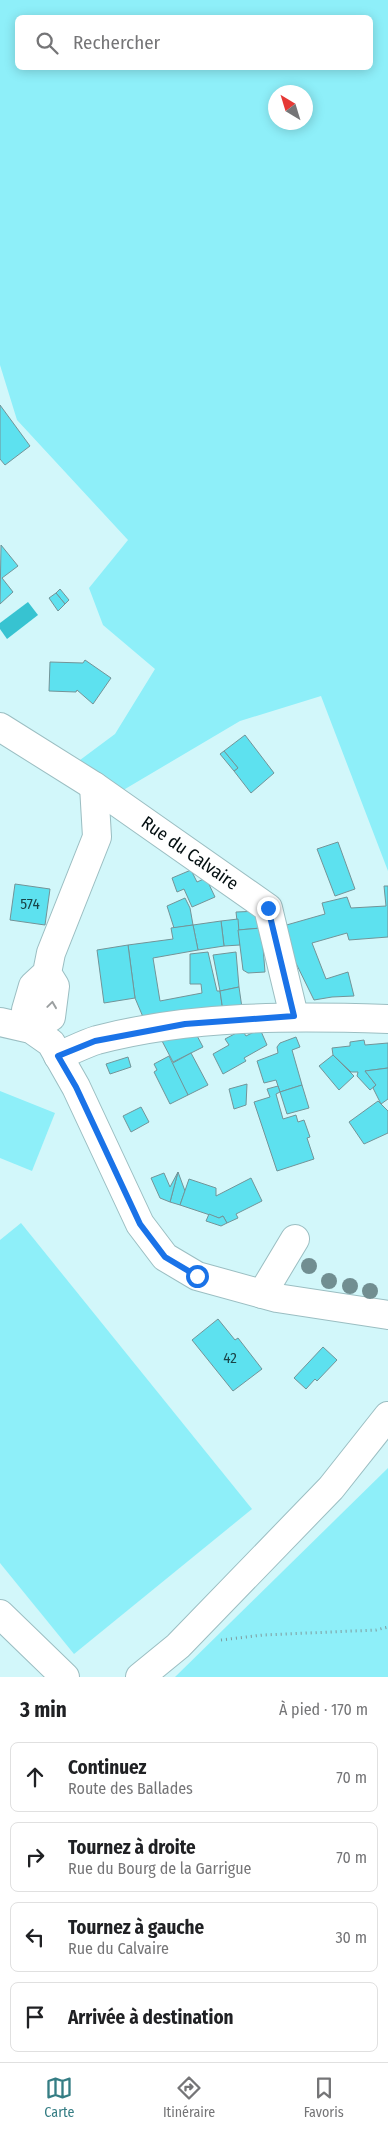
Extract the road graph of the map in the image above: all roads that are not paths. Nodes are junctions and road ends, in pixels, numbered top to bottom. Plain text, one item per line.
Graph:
1 (0, 727) edge
2 (94, 786) junction
3 (294, 1016) junction
4 (388, 1019) edge
5 (0, 1022) edge
6 (31, 1029) junction
7 (58, 1056) junction
8 (296, 1239) dead end
9 (262, 1294) junction
10 (388, 1316) edge
11 (388, 1416) edge
12 (0, 1614) edge
13 (65, 1677) edge
14 (140, 1677) edge

1 - 2 street, Rue du Calvaire
2 - 3 street, Rue du Calvaire
2 - 6 street
3 - 4 street
3 - 7 street
5 - 6 street
6 - 7 street
7 - 9 street
8 - 9 street
9 - 10 street
11 - 14 street
12 - 13 street

